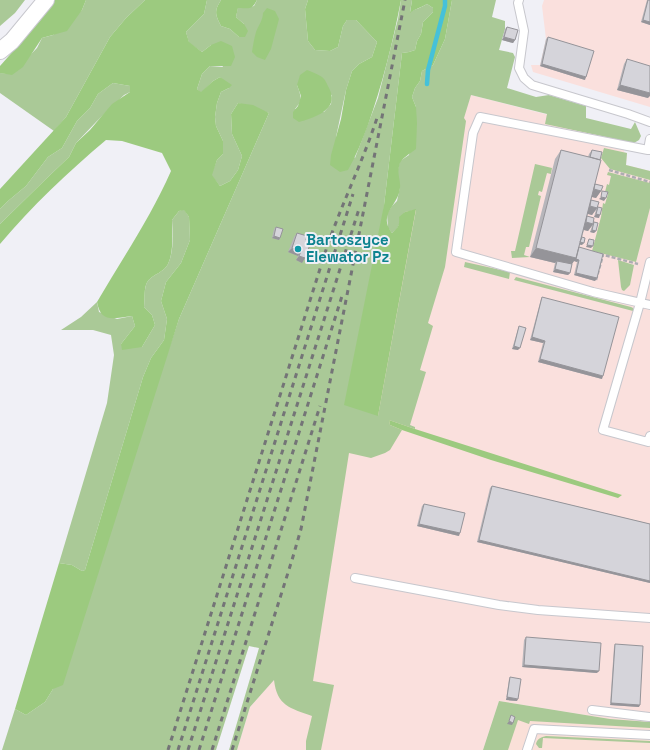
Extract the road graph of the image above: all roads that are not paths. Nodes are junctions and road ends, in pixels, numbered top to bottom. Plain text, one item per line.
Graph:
1 (46, 0) edge
2 (519, 0) edge
3 (0, 51) edge
4 (650, 122) edge
5 (650, 139) edge
6 (649, 150) edge
7 (649, 263) edge
8 (640, 303) junction
9 (650, 306) edge
10 (650, 436) edge
11 (355, 578) dead end
12 (650, 618) edge
13 (592, 710) dead end
14 (650, 714) edge
15 (650, 735) edge
16 (527, 750) edge

1 - 3 street
2 - 4 lane
5 - 6 lane
6 - 8 lane
7 - 8 lane
8 - 9 lane
8 - 10 lane
11 - 12 lane
13 - 14 lane
15 - 16 lane

